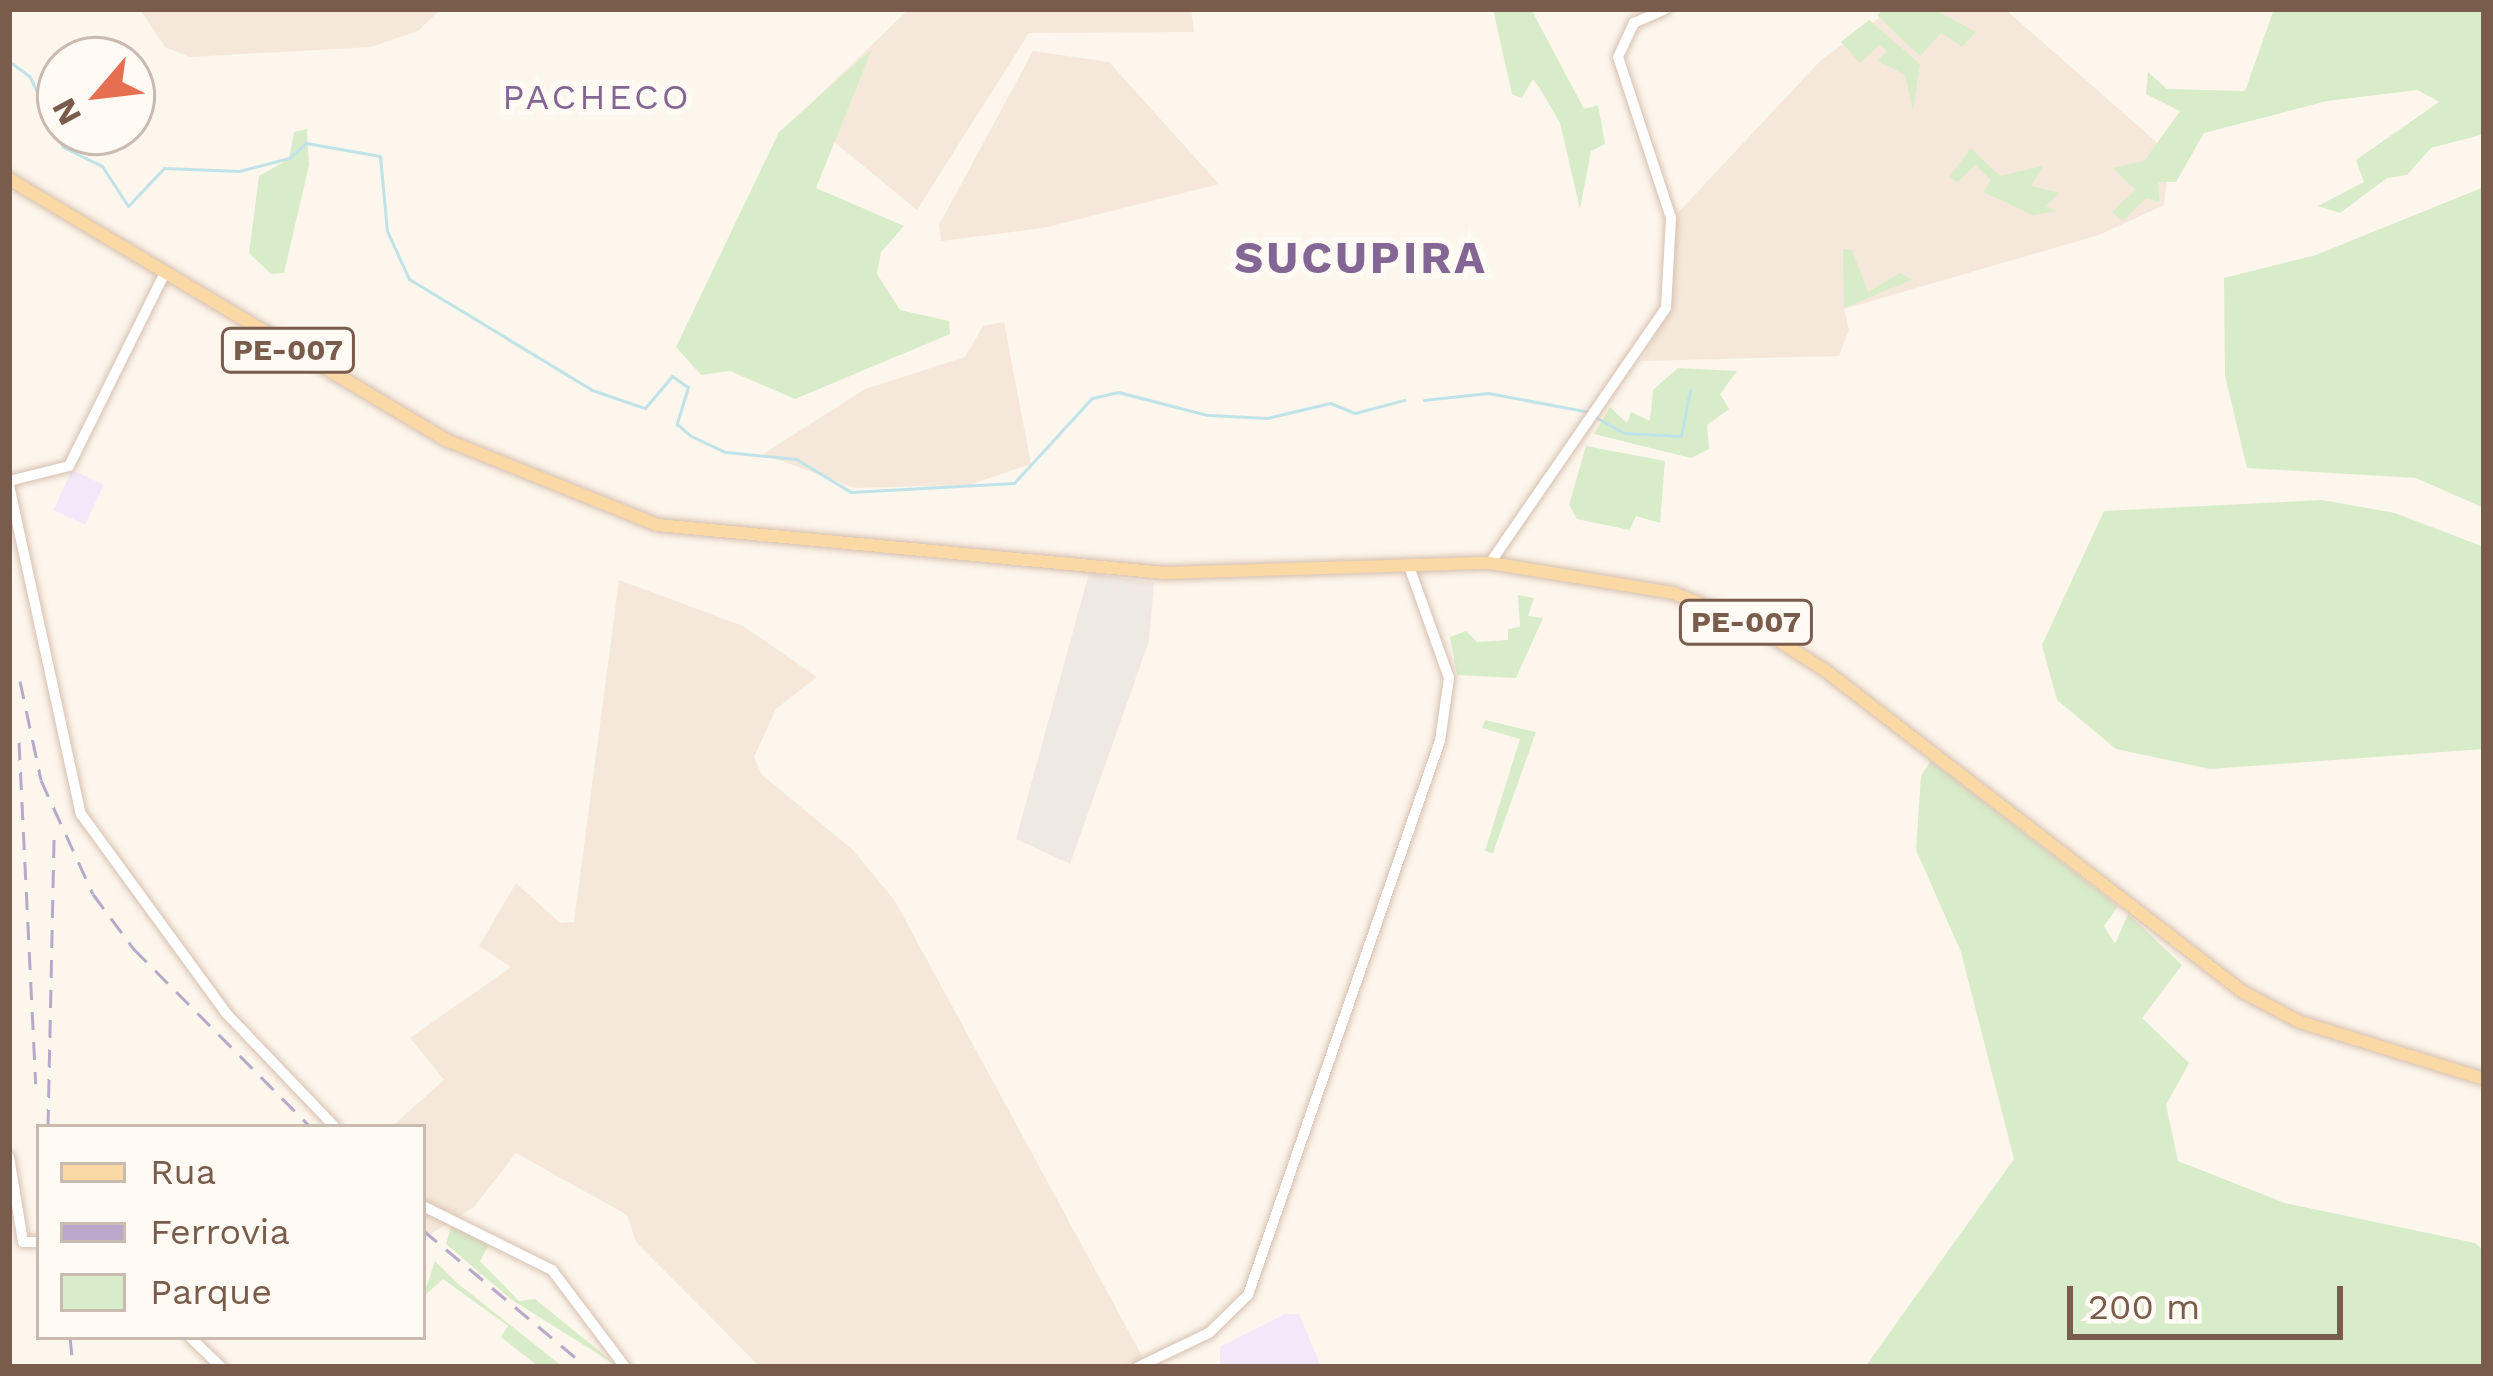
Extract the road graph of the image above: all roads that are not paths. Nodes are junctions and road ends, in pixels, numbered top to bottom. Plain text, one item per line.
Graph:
1 (1665, 9) edge
2 (9, 178) edge
3 (165, 273) junction
4 (9, 483) edge
5 (1490, 563) junction
6 (1409, 566) junction
7 (2484, 1079) edge
8 (332, 1124) edge
9 (9, 1157) edge
10 (426, 1207) edge
11 (36, 1242) edge
12 (193, 1340) edge
13 (221, 1367) edge
14 (625, 1367) edge
15 (1138, 1367) edge

1 - 5 main road
2 - 3 main road, PE-007
3 - 4 main road
3 - 6 main road, PE-007
4 - 8 main road
5 - 6 main road, PE-007
5 - 7 main road, PE-007
6 - 15 main road
9 - 11 main road
10 - 14 main road
12 - 13 main road

